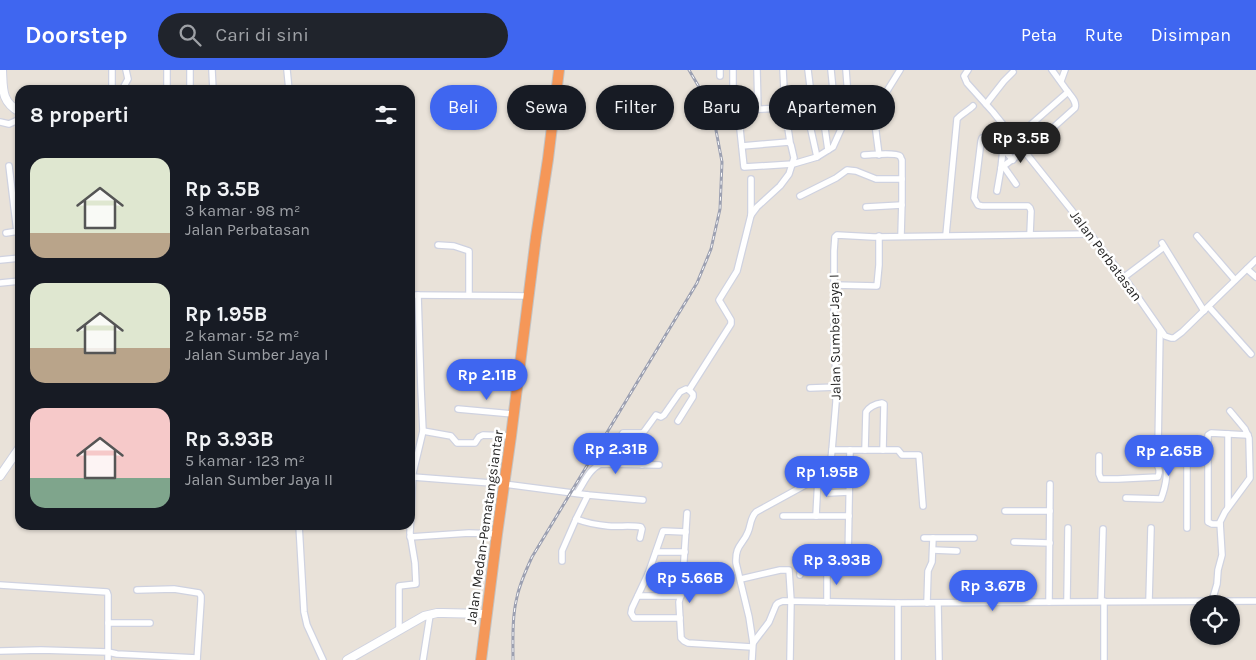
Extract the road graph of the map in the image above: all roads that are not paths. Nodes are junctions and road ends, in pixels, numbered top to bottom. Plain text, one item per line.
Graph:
1 (2, 70) edge
2 (112, 70) edge
3 (126, 70) edge
4 (167, 70) edge
5 (190, 70) edge
6 (212, 70) edge
7 (287, 70) edge
8 (559, 70) edge
9 (734, 70) edge
10 (757, 70) edge
11 (782, 70) edge
12 (808, 70) edge
13 (831, 70) edge
14 (846, 70) edge
15 (900, 70) edge
16 (968, 70) edge
17 (1052, 70) edge
18 (1066, 70) edge
19 (1013, 72) dead end
20 (1060, 81) junction
21 (112, 85) edge
22 (125, 85) edge
23 (167, 85) edge
24 (190, 85) edge
25 (213, 85) edge
26 (288, 85) edge
27 (733, 85) edge
28 (757, 85) edge
29 (783, 85) edge
30 (1068, 92) junction
31 (986, 104) junction
32 (973, 106) dead end
33 (15, 109) edge
34 (15, 121) edge
35 (0, 122) edge
36 (740, 130) edge
37 (788, 130) edge
38 (1014, 139) junction
39 (790, 142) junction
40 (742, 146) junction
41 (1003, 149) junction
42 (828, 150) junction
43 (1024, 151) junction
44 (879, 154) junction
45 (864, 155) dead end
46 (818, 158) junction
47 (1013, 160) junction
48 (793, 164) junction
49 (9, 166) dead end
50 (1003, 168) junction
51 (751, 178) dead end
52 (902, 179) junction
53 (1016, 184) dead end
54 (997, 191) dead end
55 (15, 196) edge
56 (800, 196) dead end
57 (902, 205) junction
58 (866, 207) dead end
59 (751, 215) junction
60 (15, 232) edge
61 (6, 233) dead end
62 (1030, 234) junction
63 (1090, 234) junction
64 (946, 235) junction
65 (879, 236) junction
66 (900, 236) junction
67 (1197, 236) dead end
68 (438, 245) dead end
69 (15, 258) edge
70 (0, 260) edge
71 (1256, 260) edge
72 (1247, 268) junction
73 (1256, 277) edge
74 (1124, 278) junction
75 (1235, 280) junction
76 (15, 282) edge
77 (0, 283) edge
78 (834, 285) junction
79 (418, 295) joint
80 (469, 295) junction
81 (529, 296) junction
82 (1207, 309) junction
83 (1160, 330) junction
84 (1250, 354) dead end
85 (837, 387) junction
86 (810, 388) dead end
87 (689, 390) junction
88 (458, 409) dead end
89 (1230, 411) dead end
90 (514, 414) junction
91 (678, 421) dead end
92 (423, 431) junction
93 (643, 433) junction
94 (1228, 434) junction
95 (1248, 435) junction
96 (511, 436) junction
97 (832, 450) junction
98 (850, 450) junction
99 (865, 450) junction
100 (883, 450) junction
101 (1208, 450) junction
102 (1160, 453) junction
103 (1187, 453) junction
104 (15, 454) edge
105 (1099, 456) dead end
106 (604, 464) junction
107 (642, 465) junction
108 (659, 465) dead end
109 (415, 467) edge
110 (0, 476) edge
111 (415, 476) edge
112 (818, 478) junction
113 (504, 484) junction
114 (1050, 484) dead end
115 (849, 492) junction
116 (578, 493) junction
117 (828, 493) dead end
118 (588, 495) junction
119 (1126, 498) dead end
120 (643, 500) dead end
121 (923, 506) dead end
122 (1228, 507) junction
123 (1005, 511) dead end
124 (1050, 511) junction
125 (687, 513) dead end
126 (783, 516) dead end
127 (816, 516) junction
128 (849, 516) junction
129 (576, 519) junction
130 (1220, 524) junction
131 (1068, 528) dead end
132 (1151, 528) dead end
133 (1187, 528) dead end
134 (1103, 529) dead end
135 (299, 530) edge
136 (410, 530) edge
137 (686, 532) junction
138 (496, 534) junction
139 (410, 537) junction
140 (640, 538) dead end
141 (924, 538) dead end
142 (934, 538) junction
143 (974, 538) dead end
144 (1014, 542) dead end
145 (1050, 542) junction
146 (801, 550) dead end
147 (933, 550) junction
148 (957, 551) dead end
149 (656, 552) junction
150 (685, 552) junction
151 (562, 561) dead end
152 (801, 564) junction
153 (827, 569) junction
154 (648, 574) junction
155 (683, 575) junction
156 (800, 575) dead end
157 (741, 579) junction
158 (0, 585) edge
159 (137, 590) dead end
160 (1214, 595) edge
161 (638, 596) junction
162 (681, 596) junction
163 (791, 601) junction
164 (1103, 601) junction
165 (1149, 601) junction
166 (1190, 601) edge
167 (1240, 601) edge
168 (1256, 601) edge
169 (827, 602) junction
170 (938, 602) junction
171 (1049, 602) junction
172 (1067, 602) junction
173 (898, 603) junction
174 (927, 603) junction
175 (486, 614) junction
176 (430, 615) junction
177 (680, 618) junction
178 (108, 623) junction
179 (150, 623) dead end
180 (399, 630) junction
181 (752, 645) junction
182 (0, 651) edge
183 (108, 652) junction
184 (197, 659) edge
185 (108, 660) edge
186 (323, 660) edge
187 (347, 660) edge
188 (423, 660) edge
189 (481, 660) edge
190 (752, 660) edge
191 (790, 660) edge
192 (898, 660) edge
193 (939, 660) edge
194 (1104, 660) edge

1 - 33 main road
2 - 21 street
3 - 22 street
4 - 23 street
5 - 24 street
6 - 25 street
7 - 26 street
8 - 81 highway, Jalan Medan-Pematangsiantar
9 - 27 street
10 - 28 street
11 - 29 street
12 - 46 street
13 - 42 street
14 - 42 street
15 - 44 street
16 - 31 street, Jalan Perbatasan
17 - 20 street
18 - 20 street
19 - 31 street
20 - 30 street
30 - 38 street
30 - 43 street
31 - 38 street, Jalan Perbatasan
32 - 64 street
34 - 35 street
36 - 40 street
37 - 39 street
38 - 41 street
38 - 43 street, Jalan Perbatasan
39 - 40 street
39 - 48 street
40 - 48 street
41 - 47 street
41 - 50 street
41 - 62 street
42 - 46 street
43 - 47 street
43 - 63 street, Jalan Perbatasan
44 - 45 street
44 - 52 street
46 - 48 street
47 - 50 street
48 - 59 street
49 - 55 street
50 - 53 street
50 - 54 street
51 - 59 street
52 - 56 street
52 - 57 street
57 - 58 street
57 - 66 street
59 - 87 street
60 - 61 street
62 - 63 street, Jalan Sumber Jaya I
62 - 64 street, Jalan Sumber Jaya I
63 - 74 street, Jalan Perbatasan
64 - 66 street, Jalan Sumber Jaya I
65 - 66 street, Jalan Sumber Jaya I
65 - 78 street, Jalan Sumber Jaya I
65 - 78 street
67 - 75 street
68 - 80 street
69 - 70 street
71 - 72 street
72 - 73 street
72 - 75 street
74 - 82 street
74 - 83 street, Jalan Perbatasan
75 - 82 street
76 - 77 street
78 - 85 street, Jalan Sumber Jaya I
79 - 80 street
79 - 92 street
80 - 81 street
81 - 90 highway, Jalan Medan-Pematangsiantar
82 - 83 street
82 - 84 street
83 - 102 street
85 - 86 street
85 - 97 street, Jalan Sumber Jaya I
87 - 91 street
87 - 93 street
88 - 90 street
89 - 95 street
90 - 96 highway, Jalan Medan-Pematangsiantar
92 - 96 street
92 - 109 street
93 - 106 street
93 - 107 street
94 - 95 street
94 - 101 street
94 - 122 street
95 - 122 street
96 - 113 highway, Jalan Medan-Pematangsiantar
97 - 98 street
97 - 112 street, Jalan Sumber Jaya I
98 - 99 street
98 - 115 street
99 - 100 street
99 - 100 street
100 - 121 street
101 - 103 street
101 - 130 street
102 - 103 street
102 - 105 street
102 - 119 street
103 - 133 street
104 - 110 main road
106 - 107 street
106 - 116 street
107 - 108 street
111 - 113 street
112 - 127 street
112 - 157 street, Jalan Sumber Jaya I
113 - 116 street
113 - 138 highway, Jalan Medan-Pematangsiantar
114 - 124 street
115 - 117 street
115 - 128 street
116 - 118 street
118 - 120 street
118 - 129 street
122 - 130 street
123 - 124 street
124 - 145 street
125 - 137 street
126 - 127 street
127 - 128 street
128 - 153 street
129 - 140 street
129 - 151 street
130 - 160 street
131 - 172 street
132 - 165 street
134 - 164 street
135 - 186 street
136 - 139 street
137 - 149 street
137 - 150 street
138 - 139 street
138 - 175 highway, Jalan Medan-Pematangsiantar
139 - 180 street
141 - 142 street
142 - 143 street
142 - 147 street
144 - 145 street
145 - 171 street
146 - 152 street
147 - 148 street
147 - 174 street
149 - 150 street
149 - 154 street
150 - 155 street
152 - 153 street
152 - 156 street
153 - 169 street
154 - 155 street
154 - 161 street
155 - 162 street
157 - 163 street
157 - 181 street, Jalan Sumber Jaya I
158 - 178 street
159 - 184 street
161 - 162 street
161 - 177 street
162 - 177 street
163 - 169 street
163 - 181 street
163 - 191 street
164 - 165 street
164 - 172 street
164 - 194 street
165 - 166 street
167 - 168 street
169 - 173 street
170 - 171 street
170 - 174 street
170 - 193 street
171 - 172 street
173 - 174 street
173 - 192 street
175 - 176 main road
175 - 189 highway, Jalan Medan-Pematangsiantar
176 - 180 main road
176 - 188 street
177 - 181 street
178 - 179 street
178 - 183 street
180 - 187 main road
181 - 190 street, Jalan Sumber Jaya I
182 - 183 street
183 - 184 street
183 - 185 street

